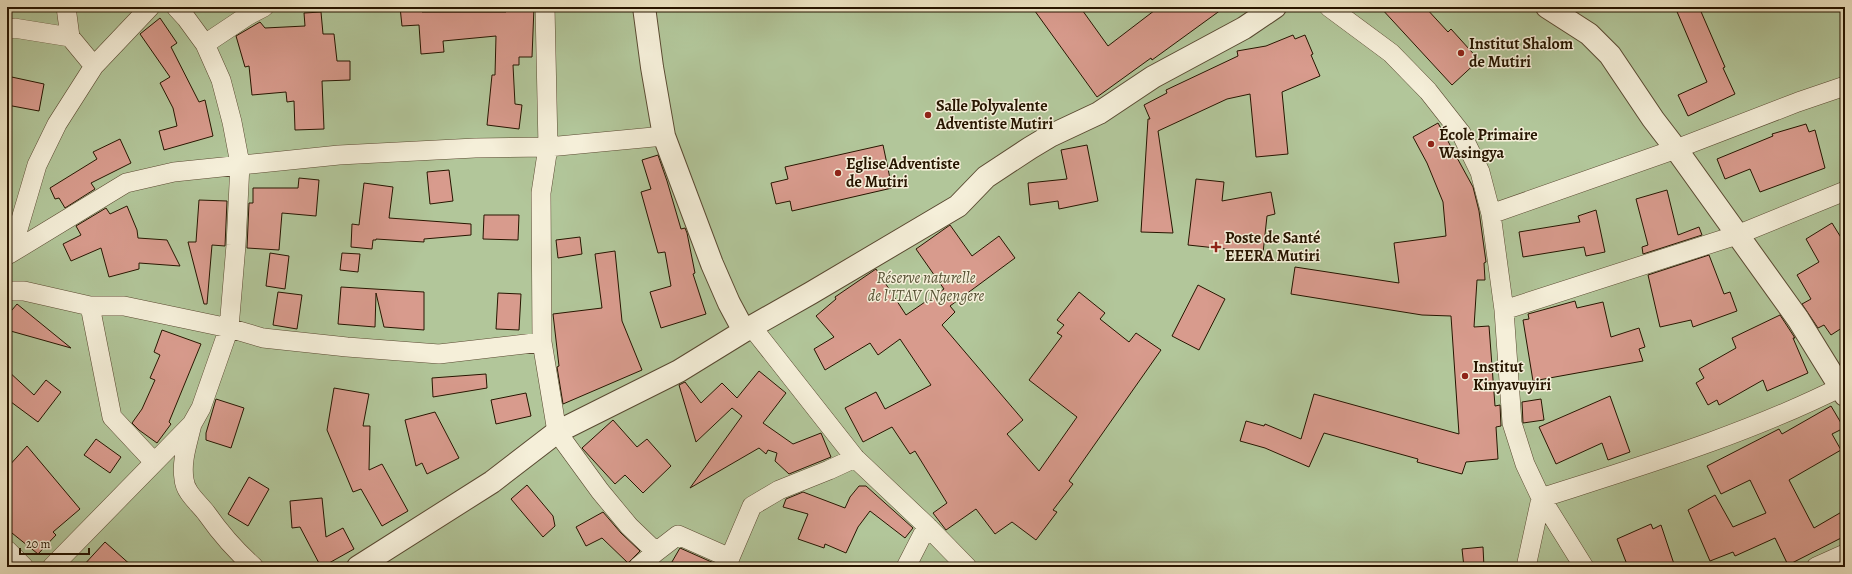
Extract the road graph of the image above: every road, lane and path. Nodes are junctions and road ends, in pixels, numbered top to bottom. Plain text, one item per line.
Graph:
1 (66, 7) edge
2 (150, 7) edge
3 (176, 7) edge
4 (264, 7) edge
5 (545, 7) edge
6 (644, 7) edge
7 (1275, 7) edge
8 (1329, 7) edge
9 (1547, 7) edge
10 (7, 30) edge
11 (70, 37) junction
12 (205, 44) junction
13 (94, 66) junction
14 (1845, 86) edge
15 (664, 136) junction
16 (548, 147) junction
17 (1676, 148) junction
18 (240, 164) junction
19 (1845, 191) edge
20 (1491, 214) junction
21 (1737, 235) junction
22 (9, 254) edge
23 (7, 291) edge
24 (90, 306) junction
25 (1504, 310) junction
26 (229, 328) junction
27 (748, 328) junction
28 (542, 342) junction
29 (1843, 389) edge
30 (192, 424) junction
31 (557, 432) junction
32 (855, 458) junction
33 (154, 462) junction
34 (1541, 498) junction
35 (926, 526) junction
36 (7, 550) edge
37 (656, 552) junction
38 (1845, 554) edge
39 (728, 563) edge
40 (24, 567) edge
41 (52, 567) edge
42 (254, 567) edge
43 (358, 567) edge
44 (638, 567) edge
45 (906, 567) edge
46 (967, 567) edge
47 (1526, 567) edge
48 (1584, 567) edge
49 (1816, 567) edge

1 - 11 street
2 - 13 street
3 - 12 street
4 - 12 street
5 - 16 street
6 - 15 street
7 - 27 street
8 - 20 street
9 - 17 street
10 - 11 street
11 - 13 street
12 - 18 street
13 - 22 street
14 - 17 street
15 - 16 street
15 - 27 street
16 - 18 street
16 - 28 street
17 - 20 street
17 - 21 street
18 - 22 street
18 - 26 street
19 - 21 street
20 - 25 street
21 - 25 street
21 - 29 street
23 - 24 street
24 - 26 street
24 - 33 street
25 - 34 street
26 - 28 street
26 - 30 street
27 - 31 street
27 - 32 street
28 - 31 street
29 - 34 street
30 - 33 street
30 - 42 street
31 - 37 street
31 - 43 street
32 - 35 street
32 - 39 street
33 - 41 street
34 - 47 street
34 - 48 street
35 - 45 street
35 - 46 street
36 - 40 street
37 - 39 street
37 - 44 street
38 - 49 street

